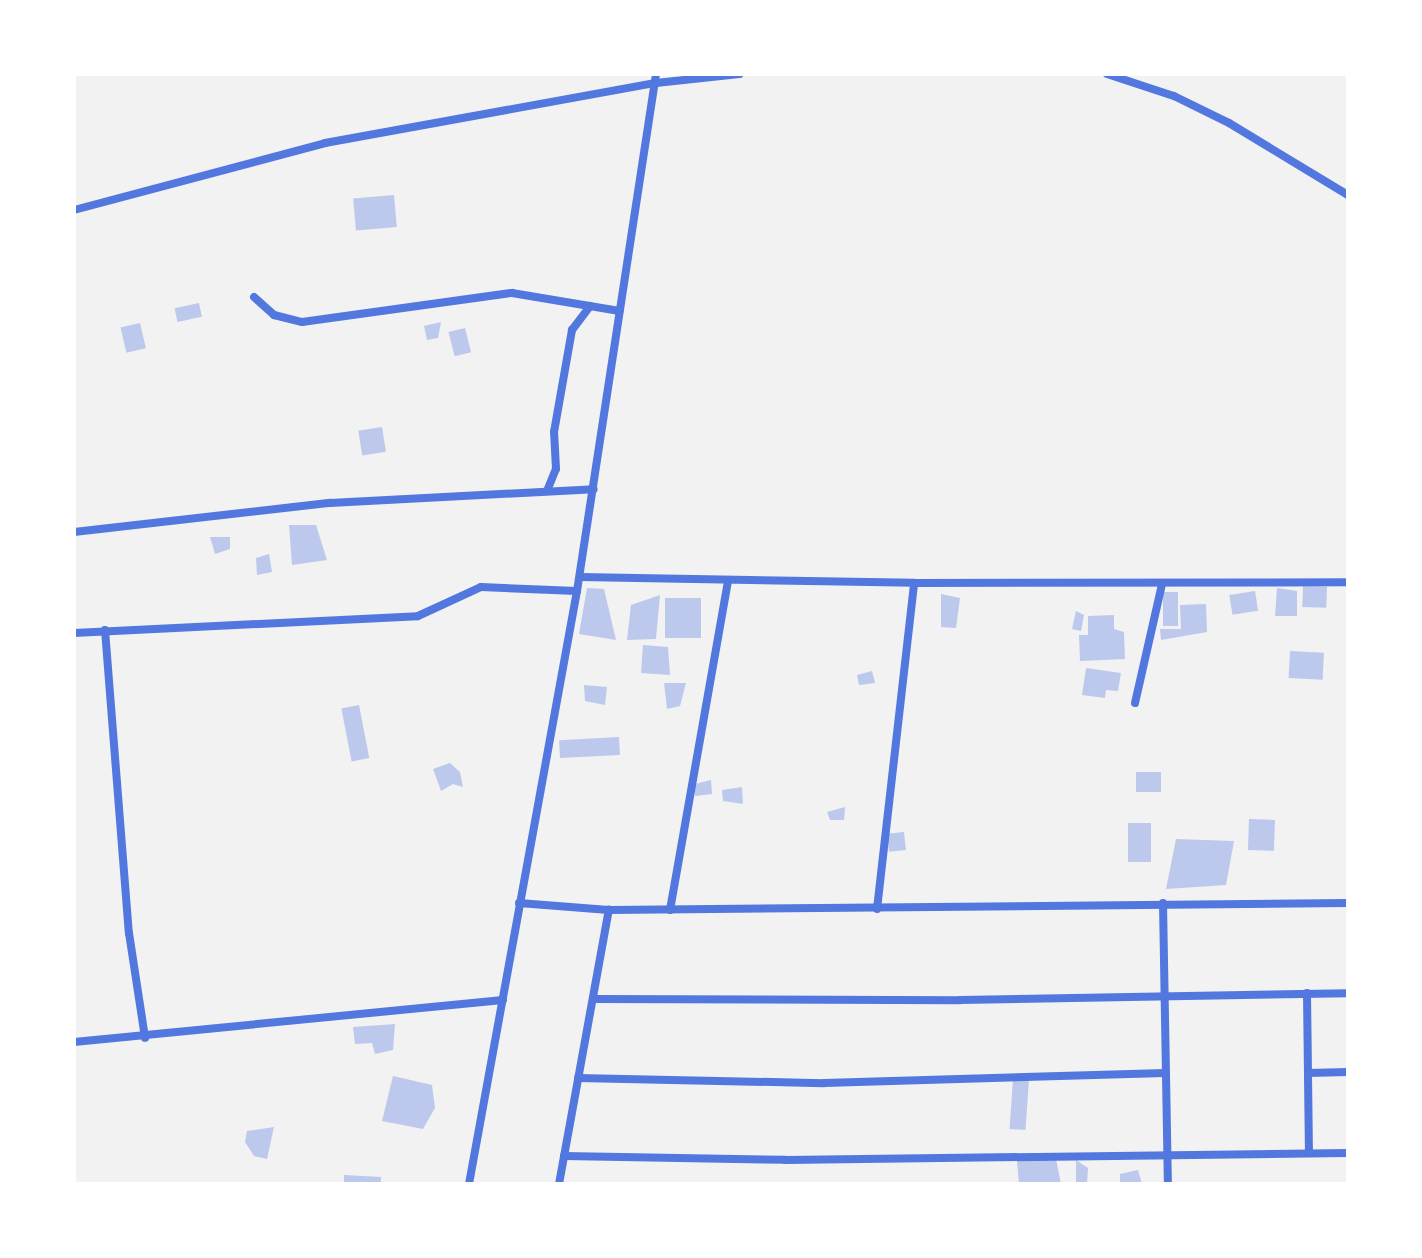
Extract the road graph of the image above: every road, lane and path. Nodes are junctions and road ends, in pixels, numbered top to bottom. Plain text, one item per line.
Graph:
1 (740, 74) edge
2 (1107, 74) edge
3 (656, 79) edge
4 (1348, 195) edge
5 (74, 210) edge
6 (254, 297) dead end
7 (590, 306) junction
8 (620, 311) junction
9 (594, 489) junction
10 (547, 491) junction
11 (74, 532) edge
12 (580, 577) junction
13 (728, 580) junction
14 (1348, 582) edge
15 (914, 583) junction
16 (1162, 584) junction
17 (577, 591) junction
18 (105, 630) junction
19 (74, 633) edge
20 (1135, 703) dead end
21 (519, 903) junction
22 (1163, 903) junction
23 (1348, 903) edge
24 (877, 909) junction
25 (609, 910) junction
26 (670, 910) junction
27 (1307, 993) junction
28 (1348, 993) edge
29 (1164, 995) junction
30 (593, 999) junction
31 (503, 1000) junction
32 (145, 1038) junction
33 (74, 1042) edge
34 (1348, 1072) edge
35 (1165, 1073) junction
36 (1308, 1073) junction
37 (578, 1078) junction
38 (1309, 1153) junction
39 (1348, 1153) edge
40 (1169, 1155) junction
41 (564, 1156) junction
42 (469, 1184) edge
43 (559, 1184) edge
44 (1168, 1184) edge

1 - 3 street
2 - 4 street
3 - 5 street
3 - 8 street
6 - 7 street
7 - 8 street
7 - 10 street
8 - 9 street
9 - 10 street
9 - 12 street
10 - 11 street
12 - 13 street
12 - 17 street
13 - 15 street
13 - 26 street
14 - 16 street
15 - 16 street
15 - 24 street
16 - 20 street
17 - 18 street
17 - 21 street
18 - 19 street
18 - 32 street
21 - 25 street
21 - 31 street
22 - 23 street
22 - 24 street
22 - 29 street
24 - 26 street
25 - 26 street
25 - 30 street
27 - 28 street
27 - 29 street
27 - 36 street
29 - 30 street
29 - 35 street
30 - 37 street
31 - 32 street
31 - 42 street
32 - 33 street
34 - 36 street
35 - 37 street
35 - 40 street
36 - 38 street
37 - 41 street
38 - 39 street
38 - 40 street
40 - 41 street
40 - 44 street
41 - 43 street

